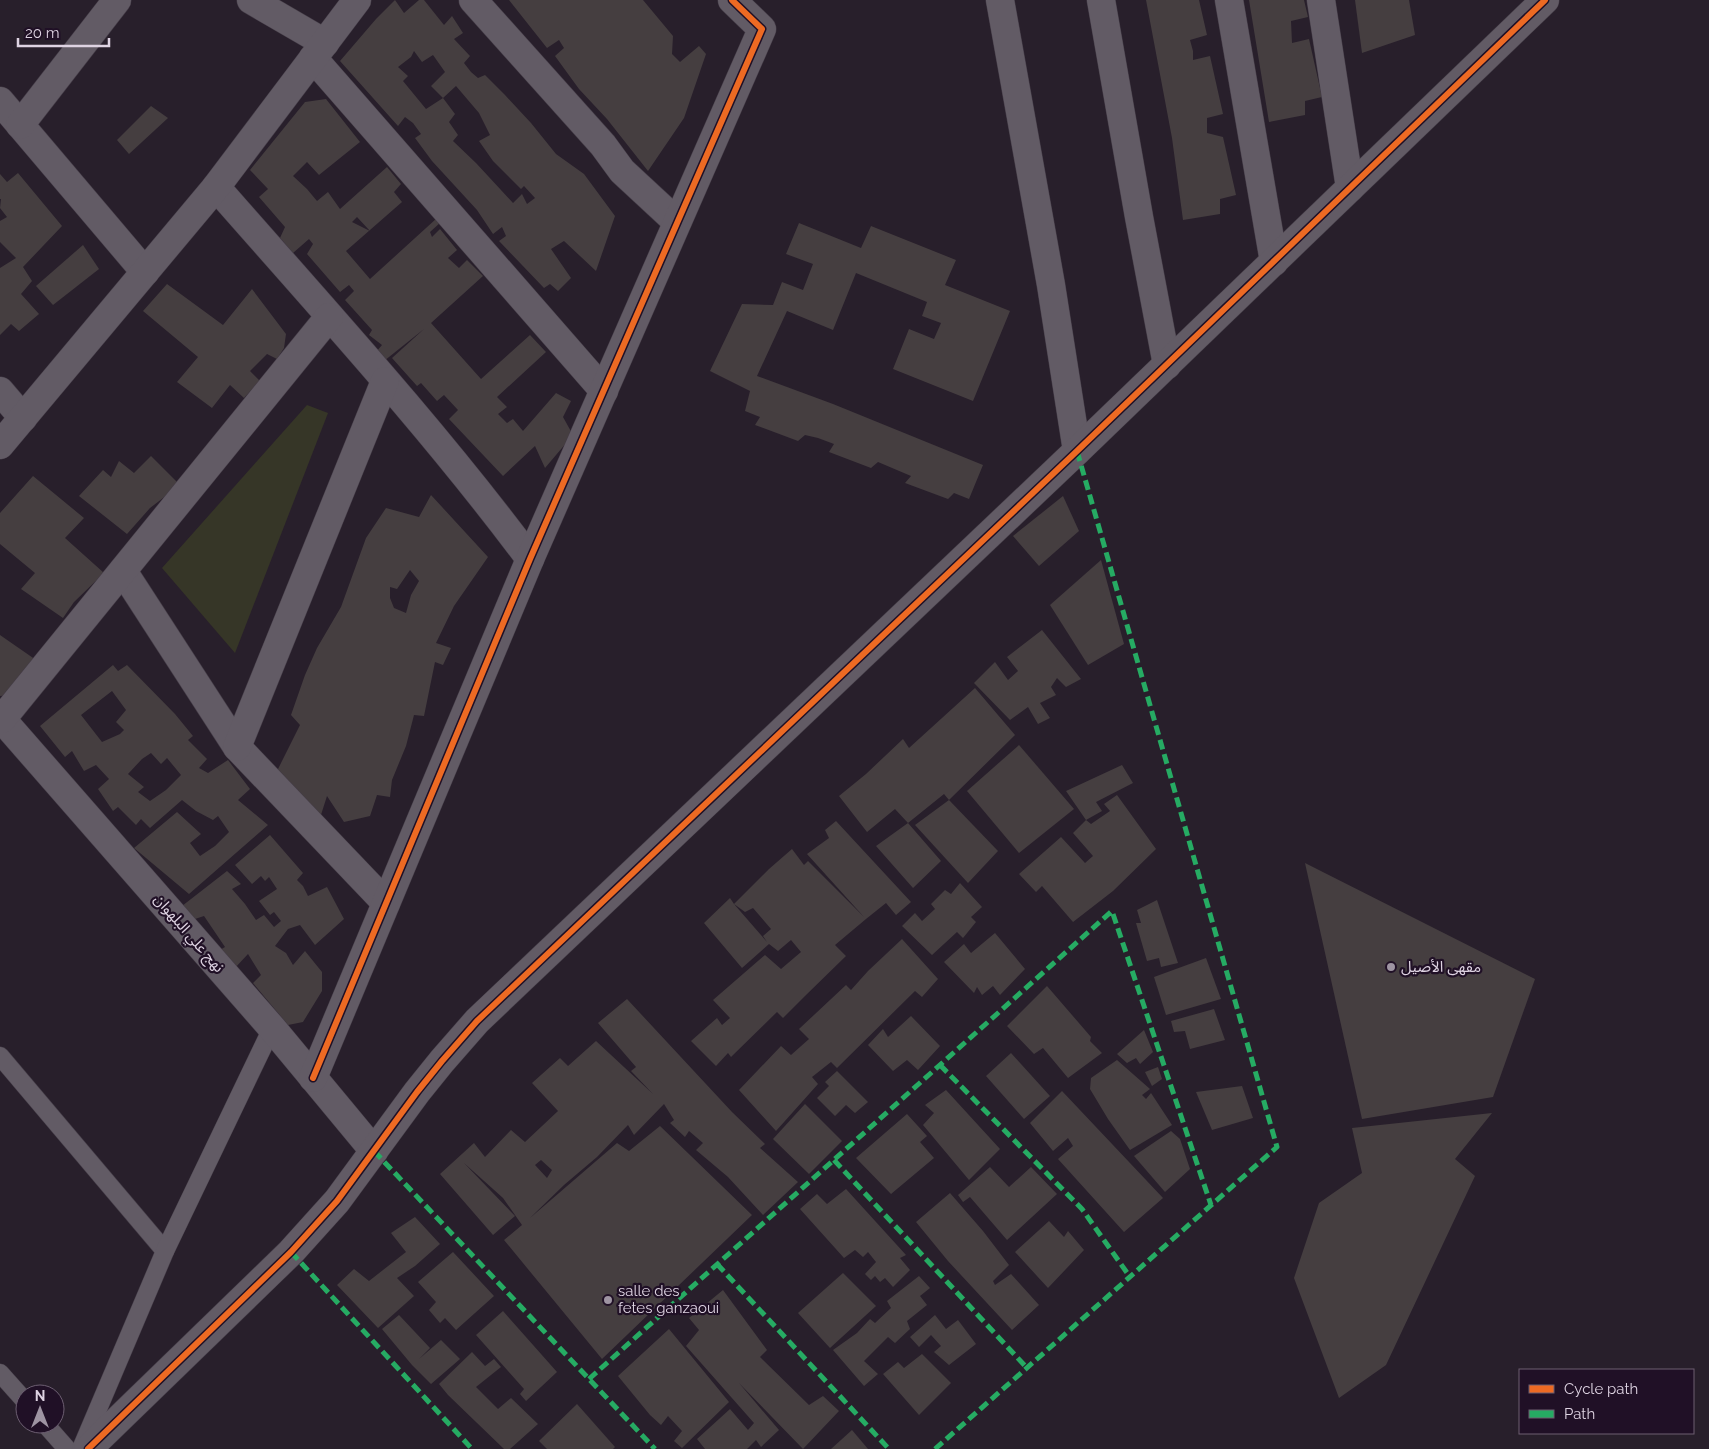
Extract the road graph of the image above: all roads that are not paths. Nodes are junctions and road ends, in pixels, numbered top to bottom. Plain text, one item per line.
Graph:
1 (117, 0) edge
2 (251, 0) edge
3 (357, 0) edge
4 (473, 0) edge
5 (732, 0) edge
6 (1000, 0) edge
7 (1101, 0) edge
8 (1229, 0) edge
9 (1321, 0) edge
10 (1545, 0) edge
11 (319, 51) junction
12 (0, 101) edge
13 (20, 125) junction
14 (216, 187) junction
15 (1350, 188) junction
16 (677, 222) junction
17 (1274, 262) junction
18 (145, 272) junction
19 (329, 317) junction
20 (1167, 365) junction
21 (385, 381) junction
22 (0, 391) edge
23 (604, 391) junction
24 (23, 418) junction
25 (0, 445) edge
26 (1077, 451) junction
27 (530, 560) junction
28 (123, 571) junction
29 (1, 718) edge
30 (237, 747) junction
31 (386, 903) junction
32 (272, 1028) junction
33 (0, 1056) edge
34 (313, 1078) junction
35 (374, 1152) junction
36 (165, 1251) junction
37 (0, 1373) edge
38 (15, 1390) edge
39 (53, 1434) edge
40 (66, 1449) edge
41 (81, 1449) edge
42 (88, 1449) edge

1 - 13 street
2 - 11 street
3 - 11 street
4 - 16 street
5 - 16 street
6 - 26 street
7 - 20 street
8 - 17 street
9 - 15 street
10 - 15 street
11 - 14 street
11 - 23 street
12 - 13 street
13 - 18 street
14 - 18 street
14 - 19 street
15 - 17 street
16 - 23 street
17 - 20 street
18 - 24 street
19 - 21 street
19 - 28 street
20 - 26 street
21 - 27 street
21 - 30 street
22 - 24 street
23 - 27 street
24 - 25 street
26 - 35 street
27 - 31 street
28 - 29 street
28 - 30 street
29 - 32 street, نهج علي البلهوان
30 - 31 street
31 - 34 street
32 - 34 street, نهج علي البلهوان
32 - 36 lane
33 - 36 lane
34 - 35 street, نهج علي البلهوان
35 - 42 street
36 - 41 lane
37 - 38 lane
39 - 40 lane

